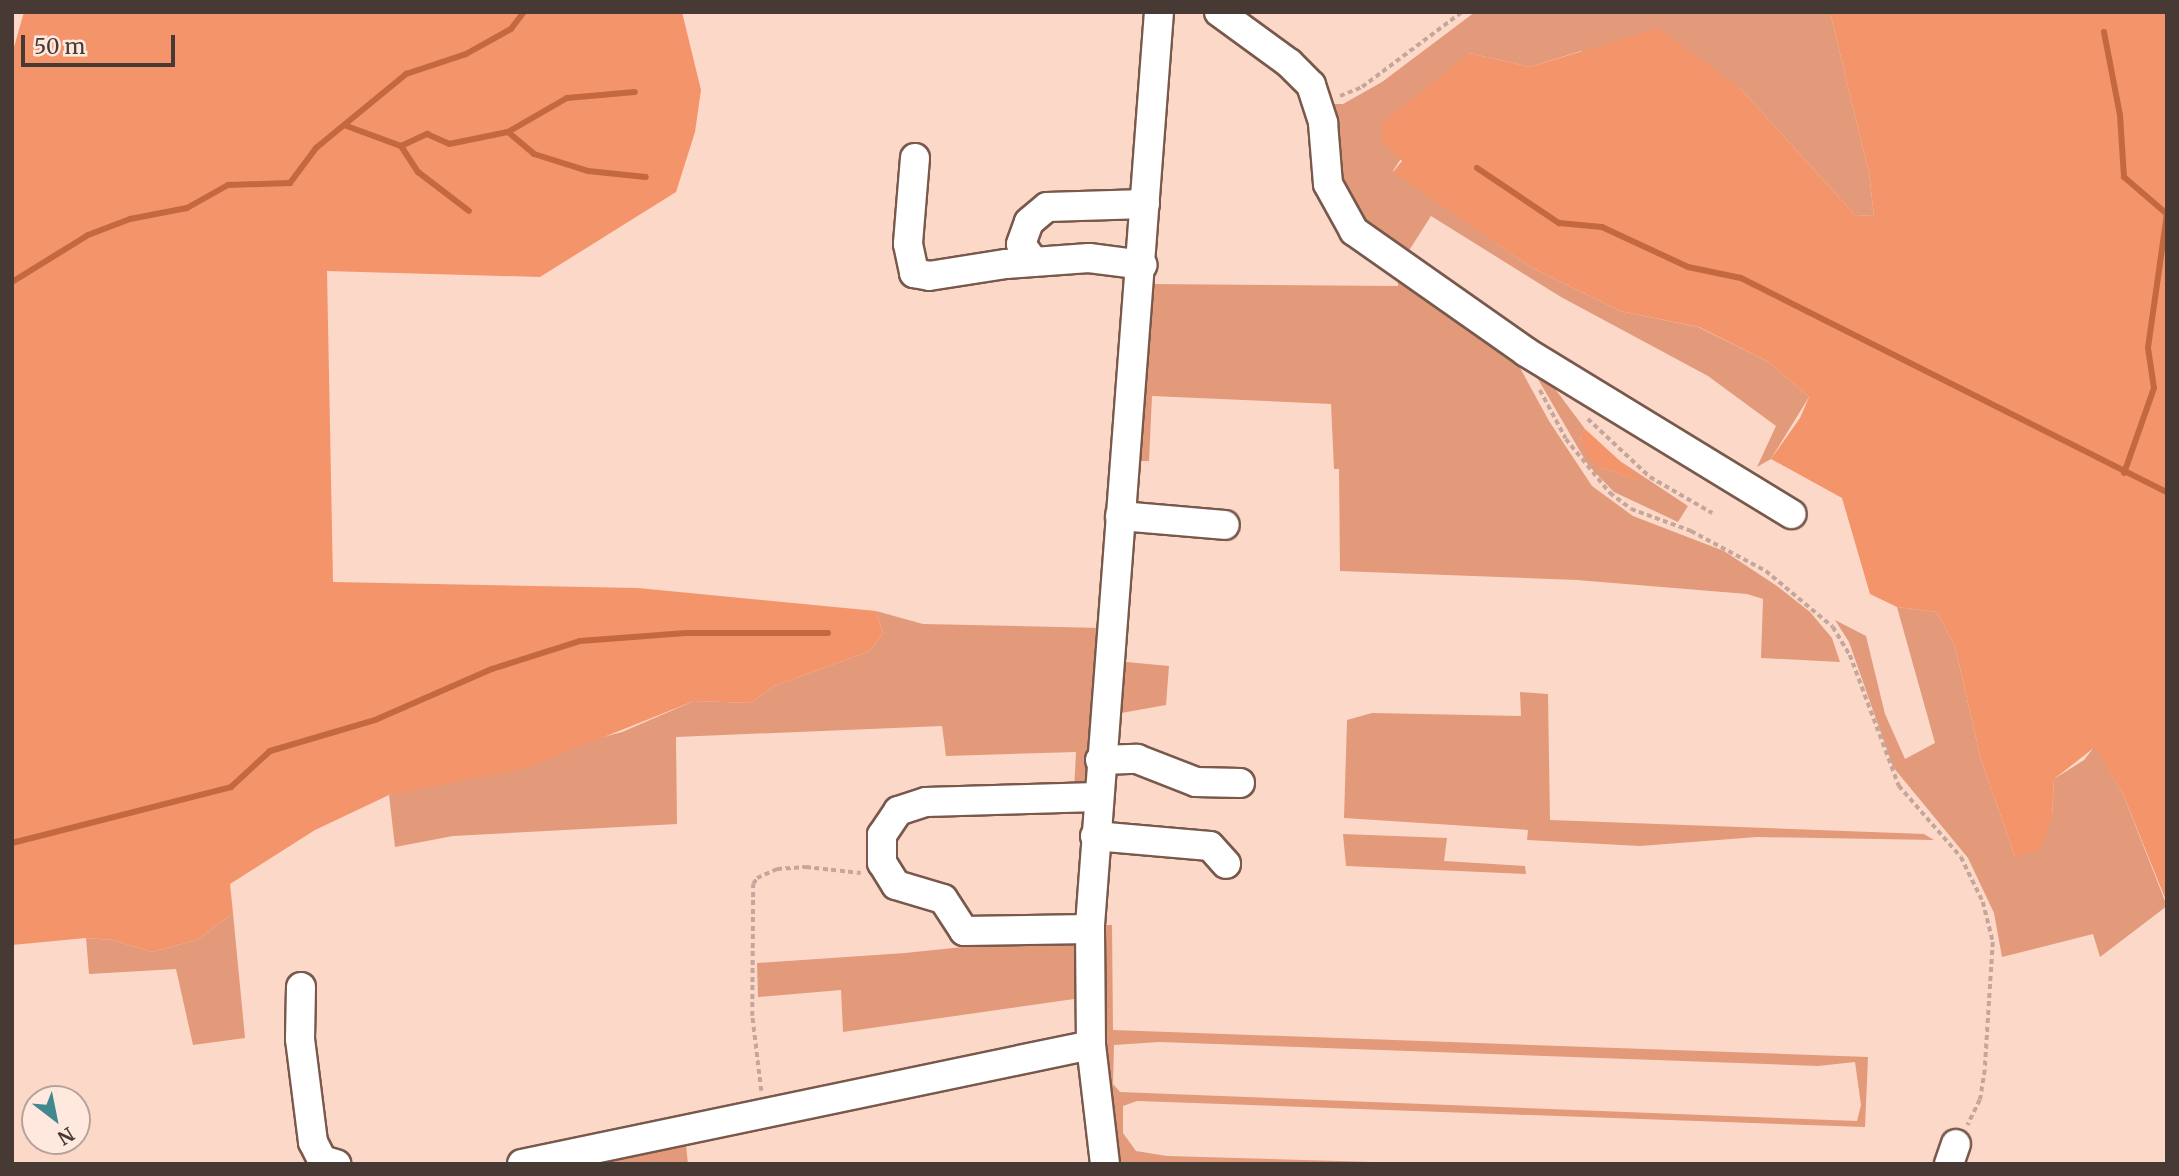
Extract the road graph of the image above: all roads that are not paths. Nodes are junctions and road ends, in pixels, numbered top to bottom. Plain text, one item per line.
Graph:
1 (1159, 12) edge
2 (1219, 12) edge
3 (915, 158) dead end
4 (1145, 204) junction
5 (1034, 262) junction
6 (1143, 265) junction
7 (1791, 514) dead end
8 (1120, 516) junction
9 (1225, 524) dead end
10 (1100, 760) junction
11 (1240, 783) dead end
12 (1097, 797) junction
13 (1095, 836) junction
14 (1226, 864) dead end
15 (1090, 929) junction
16 (301, 987) dead end
17 (1091, 1045) junction
18 (336, 1164) edge
19 (522, 1164) edge
20 (1105, 1164) edge

1 - 4 street
2 - 7 street
3 - 5 street
4 - 5 street
4 - 6 street
5 - 6 street
6 - 8 street
8 - 9 street
8 - 10 street
10 - 11 street
10 - 12 street
12 - 13 street
12 - 15 street
13 - 14 street
13 - 15 street
15 - 17 street
16 - 18 street
17 - 19 street
17 - 20 street

